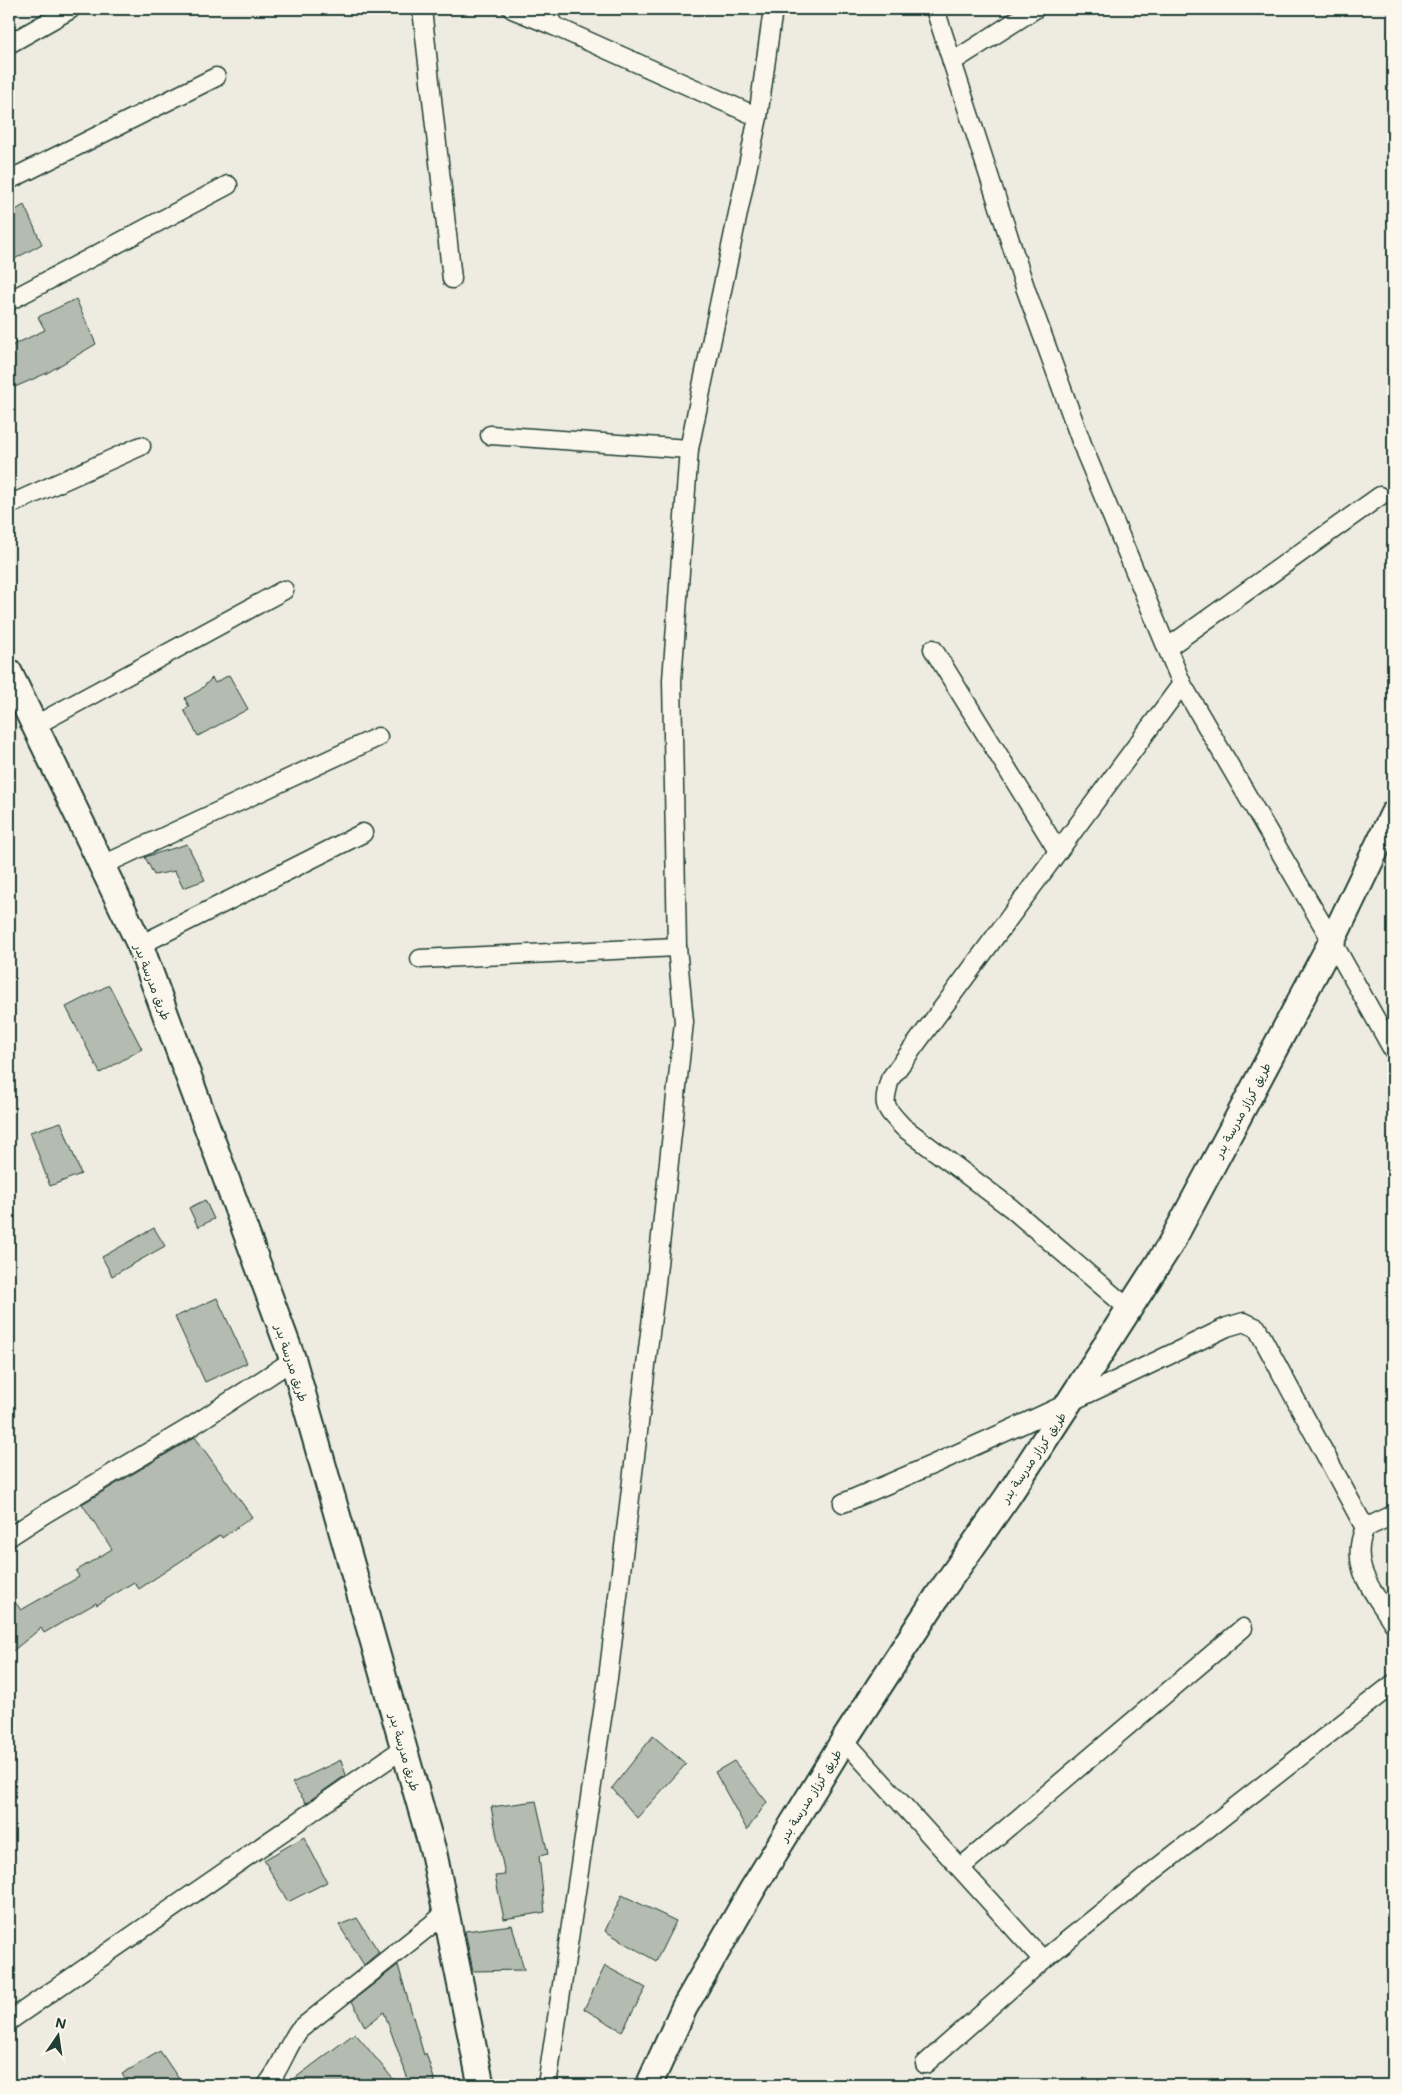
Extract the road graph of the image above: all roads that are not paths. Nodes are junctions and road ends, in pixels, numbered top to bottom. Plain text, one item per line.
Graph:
1 (71, 9) edge
2 (422, 9) edge
3 (512, 9) edge
4 (544, 9) edge
5 (773, 9) edge
6 (935, 9) edge
7 (1035, 9) edge
8 (554, 26) junction
9 (9, 44) edge
10 (952, 62) junction
11 (216, 77) dead end
12 (758, 117) junction
13 (9, 180) edge
14 (228, 184) dead end
15 (452, 279) dead end
16 (9, 301) edge
17 (490, 435) dead end
18 (141, 446) dead end
19 (689, 449) junction
20 (1380, 496) dead end
21 (9, 505) edge
22 (284, 590) dead end
23 (1168, 648) junction
24 (933, 649) dead end
25 (11, 683) edge
26 (1182, 684) junction
27 (34, 726) junction
28 (378, 737) dead end
29 (1393, 814) edge
30 (363, 834) dead end
31 (1058, 852) junction
32 (101, 866) junction
33 (1332, 941) junction
34 (140, 945) junction
35 (677, 947) junction
36 (420, 959) dead end
37 (1393, 1050) edge
38 (1129, 1309) junction
39 (293, 1360) junction
40 (1068, 1404) junction
41 (843, 1503) dead end
42 (1393, 1515) edge
43 (1366, 1528) junction
44 (9, 1537) edge
45 (1393, 1623) edge
46 (1243, 1628) dead end
47 (1393, 1684) edge
48 (844, 1740) junction
49 (404, 1748) junction
50 (960, 1868) junction
51 (446, 1914) junction
52 (1043, 1960) junction
53 (9, 2021) edge
54 (925, 2064) dead end
55 (267, 2085) edge
56 (481, 2085) edge
57 (547, 2085) edge
58 (649, 2085) edge

1 - 9 street
2 - 15 street
3 - 8 street
4 - 8 street
5 - 12 street
6 - 10 street
7 - 10 street
8 - 12 street
10 - 23 street
11 - 13 street
12 - 19 street
14 - 16 street
17 - 19 street
18 - 21 street
19 - 35 street
20 - 23 street
22 - 27 street
23 - 26 street
24 - 31 street
25 - 27 street, طريق مدرسة بدر
26 - 31 street
26 - 33 street
27 - 32 street, طريق مدرسة بدر
28 - 32 street
29 - 33 street, طريق كرزاز مدرسة بدر
30 - 34 street
31 - 38 street
32 - 34 street, طريق مدرسة بدر
33 - 37 street
33 - 38 street, طريق كرزاز مدرسة بدر
34 - 39 street, طريق مدرسة بدر
35 - 36 street
35 - 57 street
38 - 40 street, طريق كرزاز مدرسة بدر
39 - 44 street
39 - 49 street, طريق مدرسة بدر
40 - 41 street
40 - 43 street
40 - 48 street, طريق كرزاز مدرسة بدر
42 - 43 street
43 - 45 street
46 - 50 street
47 - 52 street
48 - 50 street
48 - 58 street, طريق كرزاز مدرسة بدر
49 - 51 street, طريق مدرسة بدر
49 - 53 street
50 - 52 street
51 - 55 street
51 - 56 street, طريق مدرسة بدر
52 - 54 street

